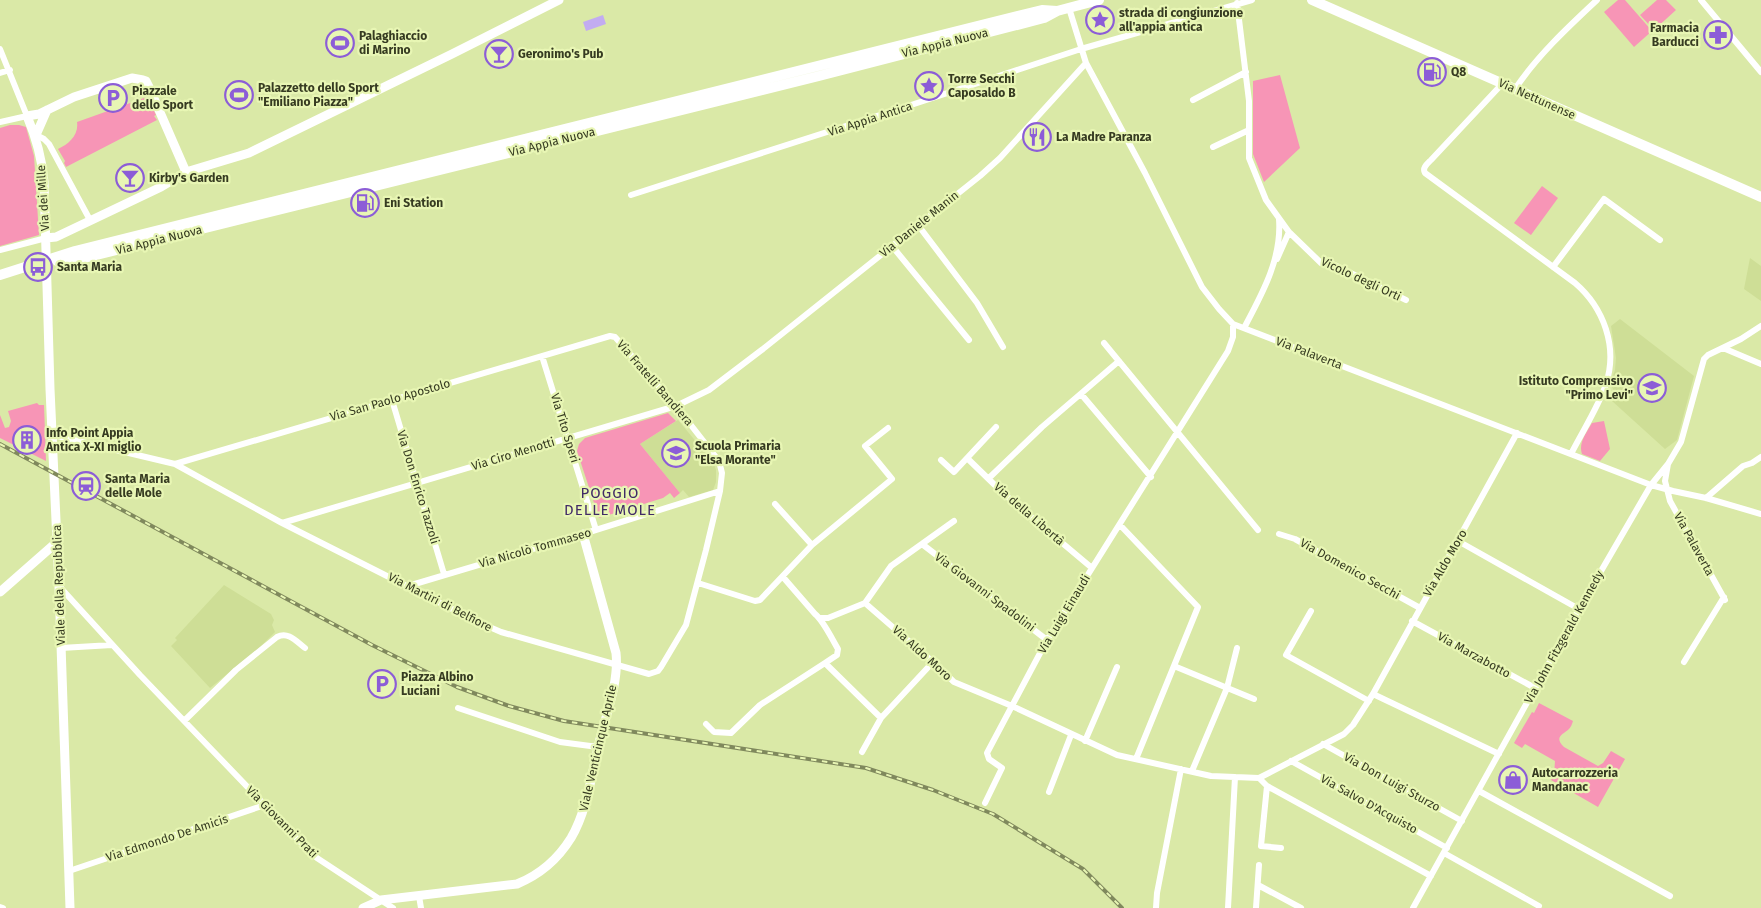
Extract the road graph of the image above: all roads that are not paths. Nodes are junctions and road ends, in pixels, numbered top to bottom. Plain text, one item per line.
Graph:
1 (559, 0) edge
2 (1097, 0) edge
3 (1252, 0) edge
4 (1312, 0) edge
5 (1321, 0) edge
6 (1598, 0) edge
7 (1700, 0) edge
8 (1236, 4) junction
9 (1069, 8) junction
10 (1334, 10) junction
11 (0, 49) edge
12 (1081, 49) junction
13 (1086, 63) junction
14 (10, 70) junction
15 (1246, 72) junction
16 (1761, 72) edge
17 (0, 74) edge
18 (1502, 84) junction
19 (1515, 89) junction
20 (1193, 100) dead end
21 (47, 110) junction
22 (27, 116) junction
23 (0, 122) edge
24 (1249, 130) junction
25 (36, 135) junction
26 (1213, 148) dead end
27 (186, 172) junction
28 (631, 195) dead end
29 (1761, 198) edge
30 (1279, 218) junction
31 (90, 220) junction
32 (918, 225) junction
33 (1290, 232) junction
34 (56, 237) junction
35 (46, 238) junction
36 (1660, 240) dead end
37 (892, 246) junction
38 (0, 250) edge
39 (46, 261) junction
40 (1275, 262) junction
41 (1553, 267) junction
42 (0, 275) edge
43 (1406, 300) dead end
44 (1233, 324) junction
45 (1761, 326) edge
46 (1244, 328) junction
47 (605, 336) joint
48 (970, 340) dead end
49 (1104, 343) dead end
50 (1003, 347) dead end
51 (1723, 348) junction
52 (542, 356) junction
53 (1118, 361) junction
54 (1761, 364) edge
55 (737, 369) joint
56 (1081, 394) junction
57 (392, 400) junction
58 (676, 406) junction
59 (996, 427) dead end
60 (888, 428) dead end
61 (1178, 432) junction
62 (1517, 433) junction
63 (53, 436) junction
64 (568, 438) junction
65 (1571, 454) junction
66 (1761, 457) edge
67 (967, 458) junction
68 (941, 460) dead end
69 (175, 464) junction
70 (1668, 464) junction
71 (1150, 477) junction
72 (989, 478) junction
73 (417, 483) junction
74 (1651, 485) junction
75 (1666, 489) junction
76 (720, 491) junction
77 (1706, 498) junction
78 (775, 504) dead end
79 (1761, 514) edge
80 (954, 521) dead end
81 (282, 523) junction
82 (1120, 525) junction
83 (596, 530) junction
84 (1258, 530) dead end
85 (583, 534) junction
86 (1279, 534) dead end
87 (1458, 541) junction
88 (58, 542) junction
89 (922, 544) junction
90 (812, 546) junction
91 (1092, 568) junction
92 (444, 574) junction
93 (783, 576) junction
94 (698, 583) junction
95 (59, 586) junction
96 (408, 586) junction
97 (0, 592) edge
98 (865, 603) junction
99 (1420, 608) junction
100 (1579, 609) junction
101 (1311, 612) dead end
102 (821, 618) junction
103 (1412, 621) junction
104 (1047, 640) junction
105 (112, 645) junction
106 (61, 648) junction
107 (305, 648) dead end
108 (1237, 648) dead end
109 (933, 662) junction
110 (1684, 662) dead end
111 (825, 663) junction
112 (617, 665) junction
113 (1117, 666) dead end
114 (1174, 666) junction
115 (1227, 688) junction
116 (1535, 688) junction
117 (1373, 694) junction
118 (1254, 699) dead end
119 (1369, 701) junction
120 (1012, 706) junction
121 (458, 708) dead end
122 (881, 718) junction
123 (184, 721) junction
124 (706, 724) dead end
125 (1071, 735) junction
126 (1085, 741) junction
127 (599, 742) junction
128 (1322, 744) junction
129 (862, 752) dead end
130 (1499, 754) junction
131 (1136, 759) junction
132 (1291, 761) junction
133 (1181, 769) junction
134 (1192, 771) junction
135 (1235, 777) junction
136 (1259, 778) junction
137 (1267, 786) junction
138 (1479, 791) junction
139 (1049, 792) dead end
140 (985, 803) dead end
141 (265, 805) junction
142 (1462, 821) junction
143 (1281, 848) dead end
144 (1445, 850) junction
145 (1260, 866) dead end
146 (69, 871) junction
147 (1431, 876) junction
148 (1258, 885) junction
149 (419, 896) junction
150 (1670, 896) dead end
151 (381, 900) junction
152 (1539, 906) dead end
153 (70, 908) edge
154 (363, 908) edge
155 (393, 908) edge
156 (421, 908) edge
157 (1156, 908) edge
158 (1228, 908) edge
159 (1256, 908) edge
160 (1301, 908) edge
161 (1413, 908) edge

1 - 27 street
2 - 9 main road, Via Appia Nuova
3 - 8 street, Via Appia Antica
4 - 10 main road, Via Nettunense
5 - 10 main road
6 - 19 street
7 - 16 street
8 - 12 street, Via Appia Antica
8 - 15 street, Vicolo degli Orti
9 - 12 street, Via Palaverta
9 - 39 main road, Via Appia Nuova
10 - 18 main road, Via Nettunense
11 - 14 street, Via dei Mille
12 - 13 street, Via Palaverta
12 - 28 street, Via Appia Antica
13 - 32 street, Via Daniele Manin
13 - 44 street, Via Palaverta
14 - 17 street
14 - 22 street, Via dei Mille
15 - 20 street
15 - 24 street, Vicolo degli Orti
18 - 19 main road, Via Nettunense
18 - 41 street
19 - 29 main road, Via Nettunense
21 - 22 street
21 - 25 street
21 - 27 street
22 - 23 street
22 - 25 street, Via dei Mille
24 - 26 street
24 - 30 street, Vicolo degli Orti
25 - 31 street, Via dei Mille
25 - 35 street, Via dei Mille
27 - 31 street
30 - 33 street, Vicolo degli Orti
30 - 40 street
31 - 34 street
32 - 37 street, Via Daniele Manin
32 - 50 street
33 - 40 street
33 - 43 street, Vicolo degli Orti
34 - 35 street
34 - 39 street
35 - 38 street
35 - 39 street, Via dei Mille
36 - 41 street
37 - 48 street
37 - 55 street, Via Daniele Manin
39 - 42 main road, Via Appia Nuova
39 - 63 street, Viale della Repubblica
40 - 46 street
41 - 65 street
44 - 46 street, Via Palaverta
44 - 61 street, Via Luigi Einaudi
45 - 51 street, Via John Fitzgerald Kennedy
46 - 62 street, Via Palaverta
47 - 52 street, Via San Paolo Apostolo
47 - 58 street, Via Fratelli Bandiera
49 - 53 street
51 - 54 street
51 - 70 street, Via John Fitzgerald Kennedy
52 - 57 street, Via San Paolo Apostolo
52 - 64 street, Via Tito Speri
53 - 56 street
53 - 61 street
55 - 58 street, Via Ciro Menotti
56 - 71 street
56 - 72 street
57 - 69 street, Via San Paolo Apostolo
57 - 73 street, Via Don Enrico Tazzoli
58 - 64 street, Via Ciro Menotti
58 - 76 street, Via Fratelli Bandiera
59 - 67 street
60 - 90 street
61 - 71 street, Via Luigi Einaudi
61 - 84 street
62 - 65 street, Via Palaverta
62 - 87 street, Via Aldo Moro
63 - 69 street, Via Martiri di Belfiore
63 - 88 street, Viale della Repubblica
64 - 73 street, Via Ciro Menotti
64 - 83 street, Via Tito Speri
65 - 74 street, Via Palaverta
66 - 77 street
67 - 68 street
67 - 72 street, Via della Libertà
69 - 81 street, Via Martiri di Belfiore
70 - 74 street, Via John Fitzgerald Kennedy
70 - 75 street
71 - 82 street, Via Luigi Einaudi
72 - 91 street, Via della Libertà
73 - 81 street, Via Ciro Menotti
73 - 92 street, Via Don Enrico Tazzoli
74 - 75 street, Via Palaverta
74 - 100 street, Via John Fitzgerald Kennedy
75 - 77 street, Via Palaverta
75 - 110 street, Via Palaverta
76 - 83 street, Via Nicolò Tommaseo
76 - 94 street, Via Martiri di Belfiore
77 - 79 street, Via Palaverta
78 - 90 street
80 - 89 street, Via Giovanni Spadolini
81 - 96 street, Via Martiri di Belfiore
82 - 91 street, Via Luigi Einaudi
82 - 114 street
83 - 85 street, Via Nicolò Tommaseo
85 - 92 street, Via Nicolò Tommaseo
85 - 112 street
86 - 99 street, Via Domenico Secchi
87 - 99 street, Via Aldo Moro
87 - 100 street
88 - 95 street, Viale della Repubblica
88 - 97 street
89 - 98 street, Via Giovanni Spadolini
89 - 104 street, Via Giovanni Spadolini
90 - 93 street
91 - 104 street, Via Luigi Einaudi
92 - 96 street, Via Nicolò Tommaseo
93 - 94 street
93 - 102 street
94 - 112 street, Via Martiri di Belfiore
95 - 105 street, Via Giovanni Prati
95 - 106 street, Viale della Repubblica
96 - 112 street, Via Martiri di Belfiore
98 - 102 street
98 - 109 street, Via Aldo Moro
99 - 103 street, Via Aldo Moro
100 - 116 street, Via John Fitzgerald Kennedy
101 - 119 street
102 - 111 street
103 - 116 street, Via Marzabotto
103 - 117 street, Via Aldo Moro
104 - 120 street, Via Luigi Einaudi
105 - 106 street
105 - 123 street, Via Giovanni Prati
106 - 146 street, Viale della Repubblica
107 - 123 street
108 - 115 street
109 - 120 street, Via Aldo Moro
109 - 122 street
111 - 122 street
111 - 124 street
112 - 127 street, Viale Venticinque Aprile
113 - 126 street
114 - 115 street
114 - 131 street
115 - 118 street
115 - 134 street
116 - 130 street, Via John Fitzgerald Kennedy
117 - 119 street, Via Aldo Moro
117 - 130 street
119 - 128 street, Via Aldo Moro
120 - 125 street, Via Aldo Moro
120 - 140 street
121 - 127 street
122 - 129 street
123 - 141 street, Via Giovanni Prati
125 - 126 street, Via Aldo Moro
125 - 139 street
126 - 131 street, Via Aldo Moro
127 - 149 street, Viale Venticinque Aprile
128 - 132 street, Via Aldo Moro
128 - 142 street, Via Don Luigi Sturzo
130 - 138 street, Via John Fitzgerald Kennedy
131 - 133 street, Via Aldo Moro
132 - 136 street, Via Aldo Moro
132 - 144 street, Via Salvo D'Acquisto
133 - 134 street, Via Aldo Moro
133 - 157 street
134 - 135 street, Via Aldo Moro
135 - 136 street, Via Aldo Moro
135 - 158 street
136 - 137 street
137 - 143 street
137 - 147 street
138 - 142 street, Via John Fitzgerald Kennedy
138 - 150 street
141 - 146 street, Via Edmondo De Amicis
141 - 151 street, Via Giovanni Prati
142 - 144 street, Via John Fitzgerald Kennedy
144 - 147 street, Via John Fitzgerald Kennedy
144 - 152 street
145 - 148 street
146 - 153 street, Viale della Repubblica
147 - 161 street, Via John Fitzgerald Kennedy
148 - 159 street
148 - 160 street
149 - 151 street, Viale Venticinque Aprile
149 - 156 street
151 - 154 street, Viale Venticinque Aprile
151 - 155 street, Via Giovanni Prati

